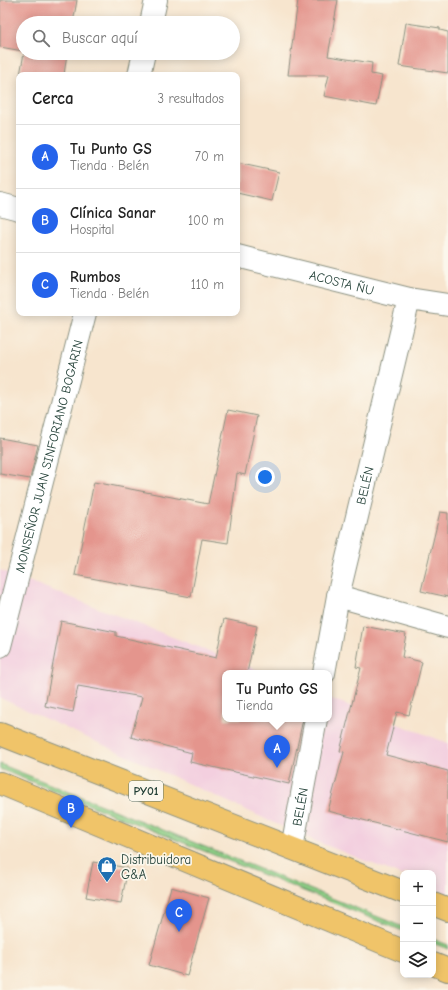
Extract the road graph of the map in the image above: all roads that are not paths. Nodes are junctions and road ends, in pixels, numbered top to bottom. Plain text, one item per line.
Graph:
1 (156, 0) edge
2 (153, 16) edge
3 (142, 60) edge
4 (140, 72) edge
5 (0, 204) edge
6 (16, 208) edge
7 (240, 257) edge
8 (409, 299) junction
9 (448, 305) edge
10 (84, 316) edge
11 (338, 596) junction
12 (448, 627) edge
13 (0, 646) edge
14 (325, 670) edge
15 (315, 722) edge
16 (0, 734) edge
17 (0, 783) edge
18 (292, 848) junction
19 (400, 891) edge
20 (436, 905) edge
21 (448, 910) edge
22 (400, 950) edge
23 (436, 965) edge
24 (448, 970) edge

1 - 2 street
3 - 4 street
5 - 6 street
7 - 8 street, ACOSTA ÑU
8 - 9 street, ACOSTA ÑU
8 - 11 street, BELÉN
10 - 13 street, MONSEÑOR JUAN SINFORIANO BOGARIN
11 - 12 street
11 - 14 street, BELÉN
15 - 18 street, BELÉN
16 - 18 highway, PY01
17 - 22 highway
18 - 19 highway, PY01
20 - 21 highway
23 - 24 highway

